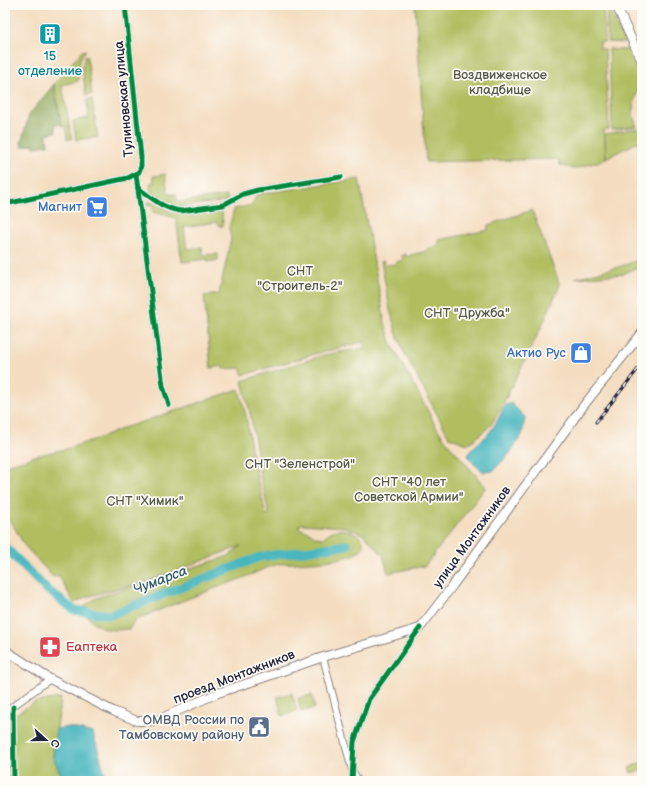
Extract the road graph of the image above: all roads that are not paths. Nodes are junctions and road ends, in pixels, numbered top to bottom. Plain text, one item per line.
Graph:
1 (125, 5) edge
2 (616, 5) edge
3 (642, 62) edge
4 (136, 174) junction
5 (341, 177) dead end
6 (138, 188) junction
7 (5, 204) edge
8 (642, 333) edge
9 (169, 405) dead end
10 (420, 628) junction
11 (5, 650) edge
12 (323, 657) junction
13 (50, 679) junction
14 (13, 707) junction
15 (5, 712) edge
16 (352, 770) junction
17 (14, 781) edge
18 (352, 781) edge
19 (358, 781) edge

1 - 4 street, Тулиновская улица
2 - 3 main road
4 - 6 street
4 - 7 street, Тулиновская улица
5 - 6 street
6 - 9 street
8 - 10 main road, улица Монтажников
10 - 12 main road, проезд Монтажников
10 - 16 street, улица Монтажников
11 - 13 main road, проезд Монтажников
12 - 13 main road, проезд Монтажников
12 - 16 street
13 - 14 street
14 - 15 street
14 - 17 street
16 - 18 street, улица Монтажников
16 - 19 street

